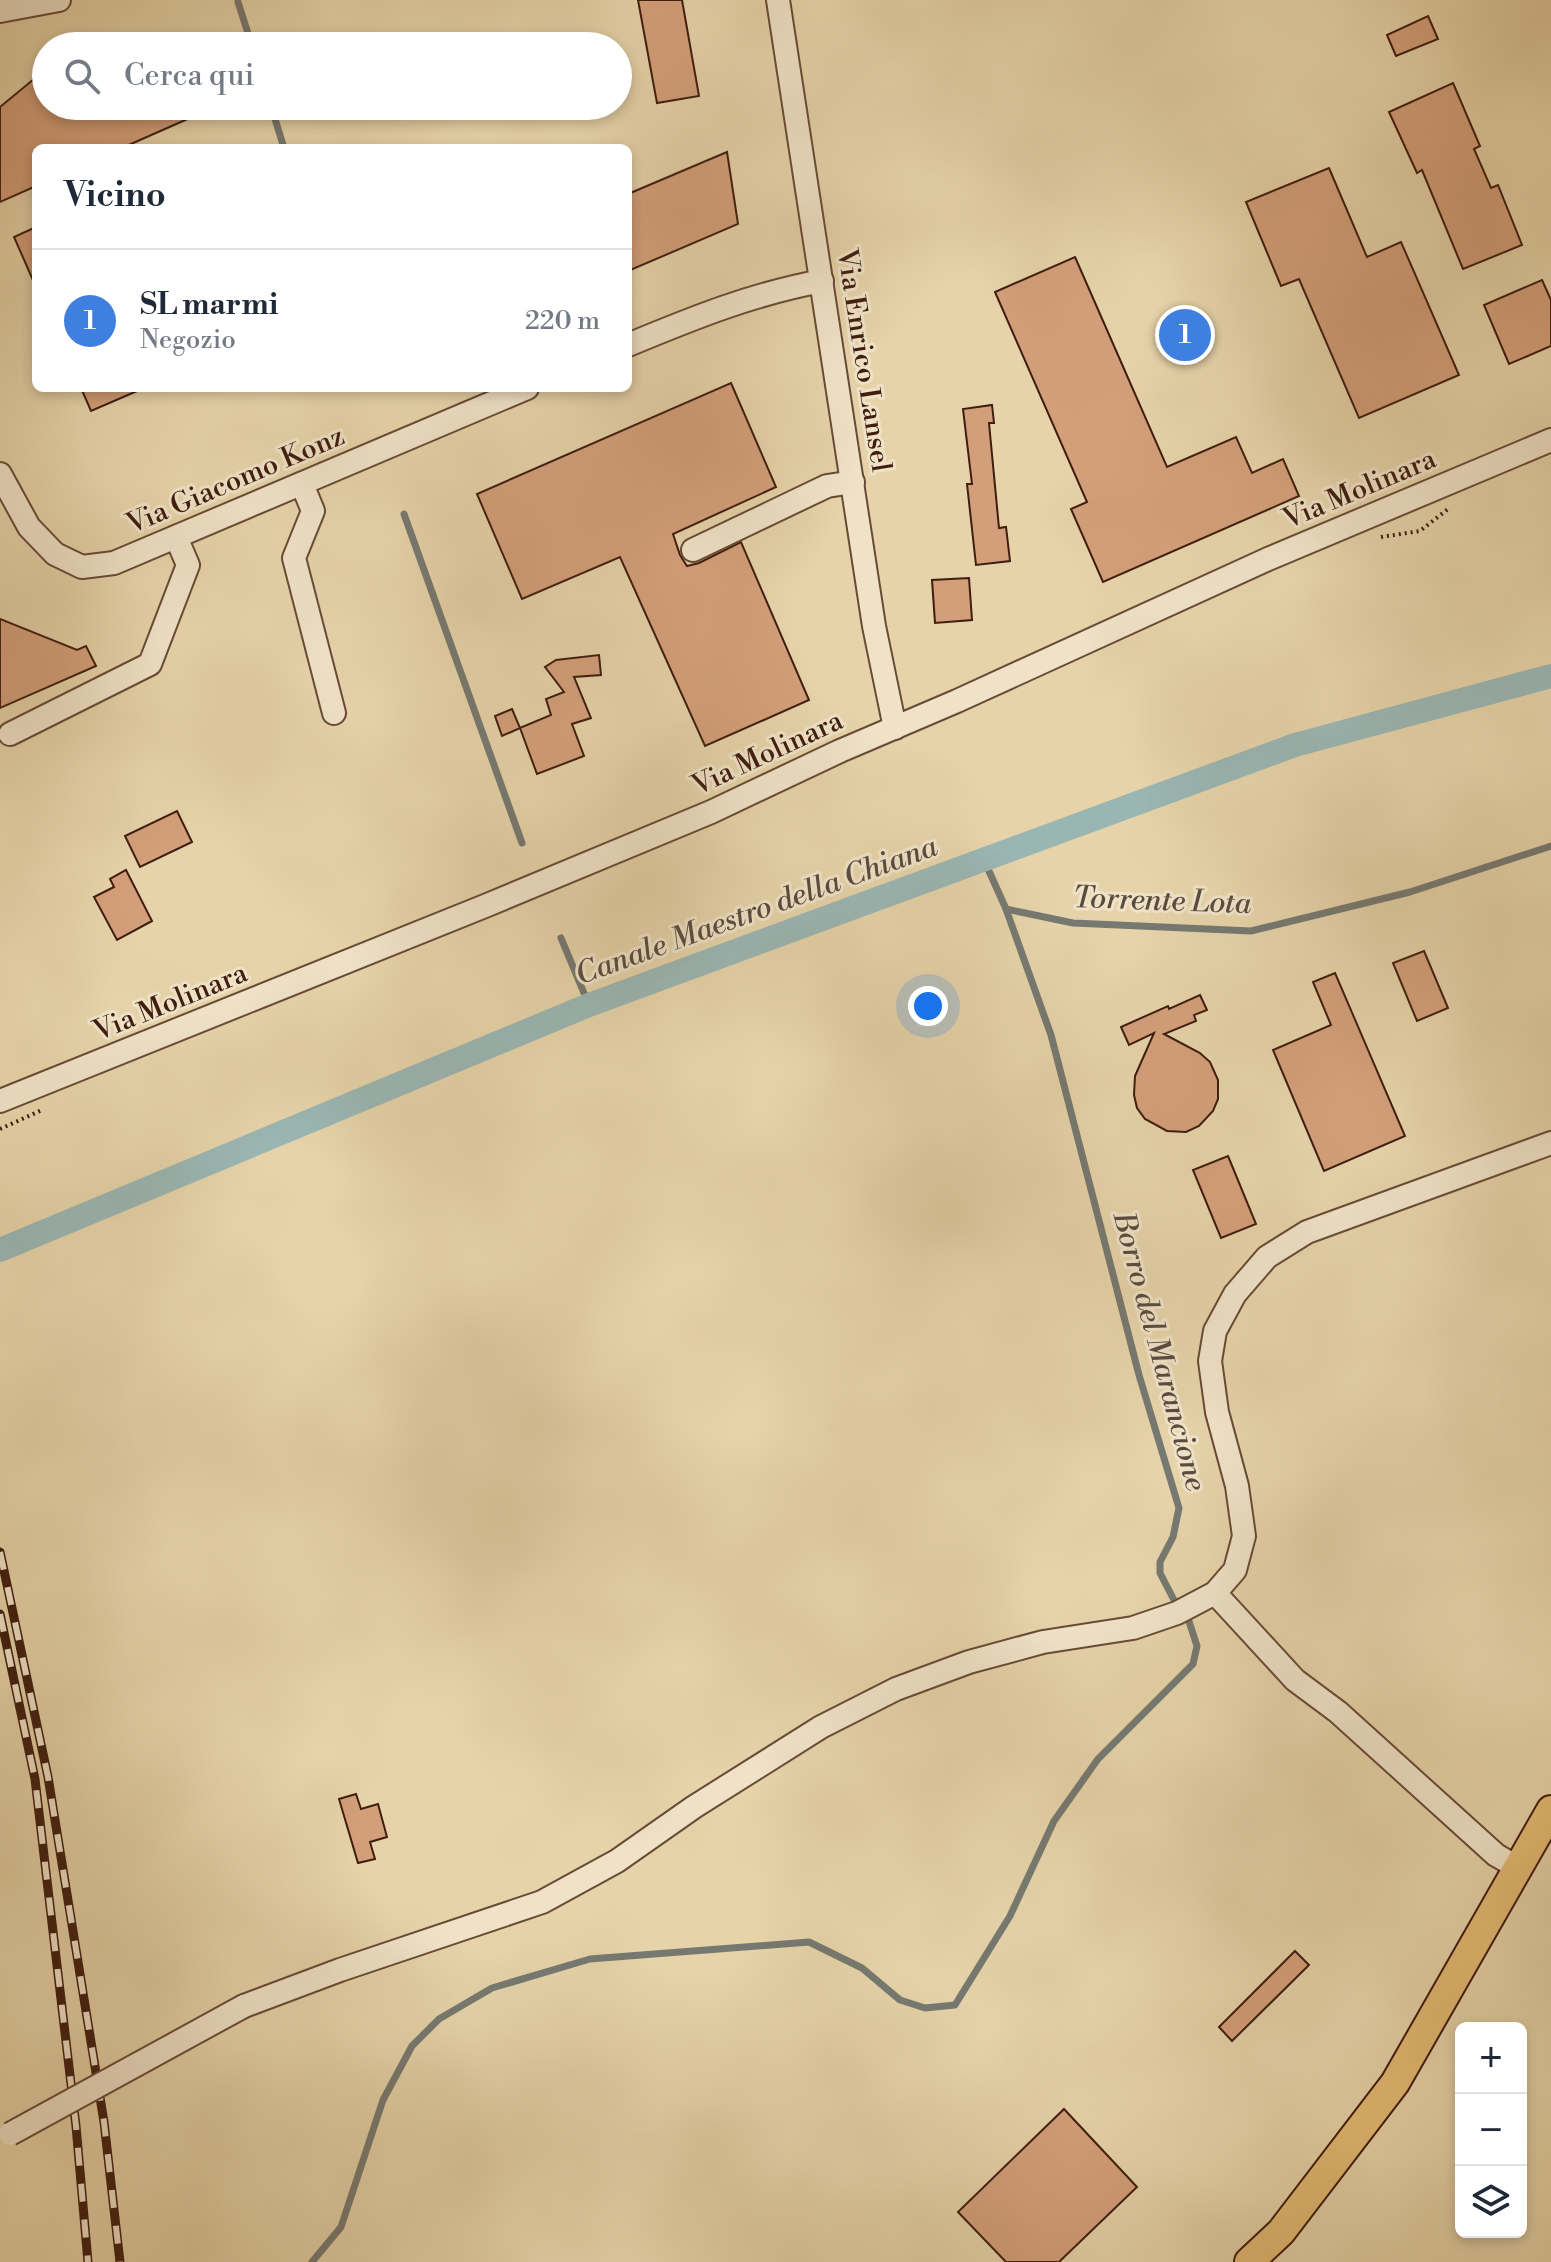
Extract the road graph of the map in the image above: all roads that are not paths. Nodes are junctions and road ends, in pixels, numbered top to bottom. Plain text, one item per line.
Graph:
1 (59, 0) edge
2 (778, 0) edge
3 (0, 11) edge
4 (822, 281) junction
5 (632, 343) edge
6 (518, 392) edge
7 (1551, 440) edge
8 (0, 474) edge
9 (853, 482) junction
10 (302, 484) junction
11 (176, 537) junction
12 (693, 550) dead end
13 (334, 713) dead end
14 (895, 728) junction
15 (10, 734) dead end
16 (0, 1101) edge
17 (1551, 1143) edge
18 (1215, 1593) junction
19 (1551, 1810) edge
20 (1517, 1867) junction
21 (5, 2136) edge
22 (1249, 2262) edge

1 - 3 street
2 - 4 street, Via Enrico Lansel
4 - 5 street
4 - 9 street, Via Enrico Lansel
6 - 10 street, Via Giacomo Konz
7 - 14 street, Via Molinara
8 - 11 street, Via Giacomo Konz
9 - 12 street
9 - 14 street, Via Enrico Lansel
10 - 11 street, Via Giacomo Konz
10 - 13 street
11 - 15 street
14 - 16 street, Via Molinara
17 - 18 street
18 - 20 street
18 - 21 street, bridge
19 - 20 main road
20 - 22 main road

